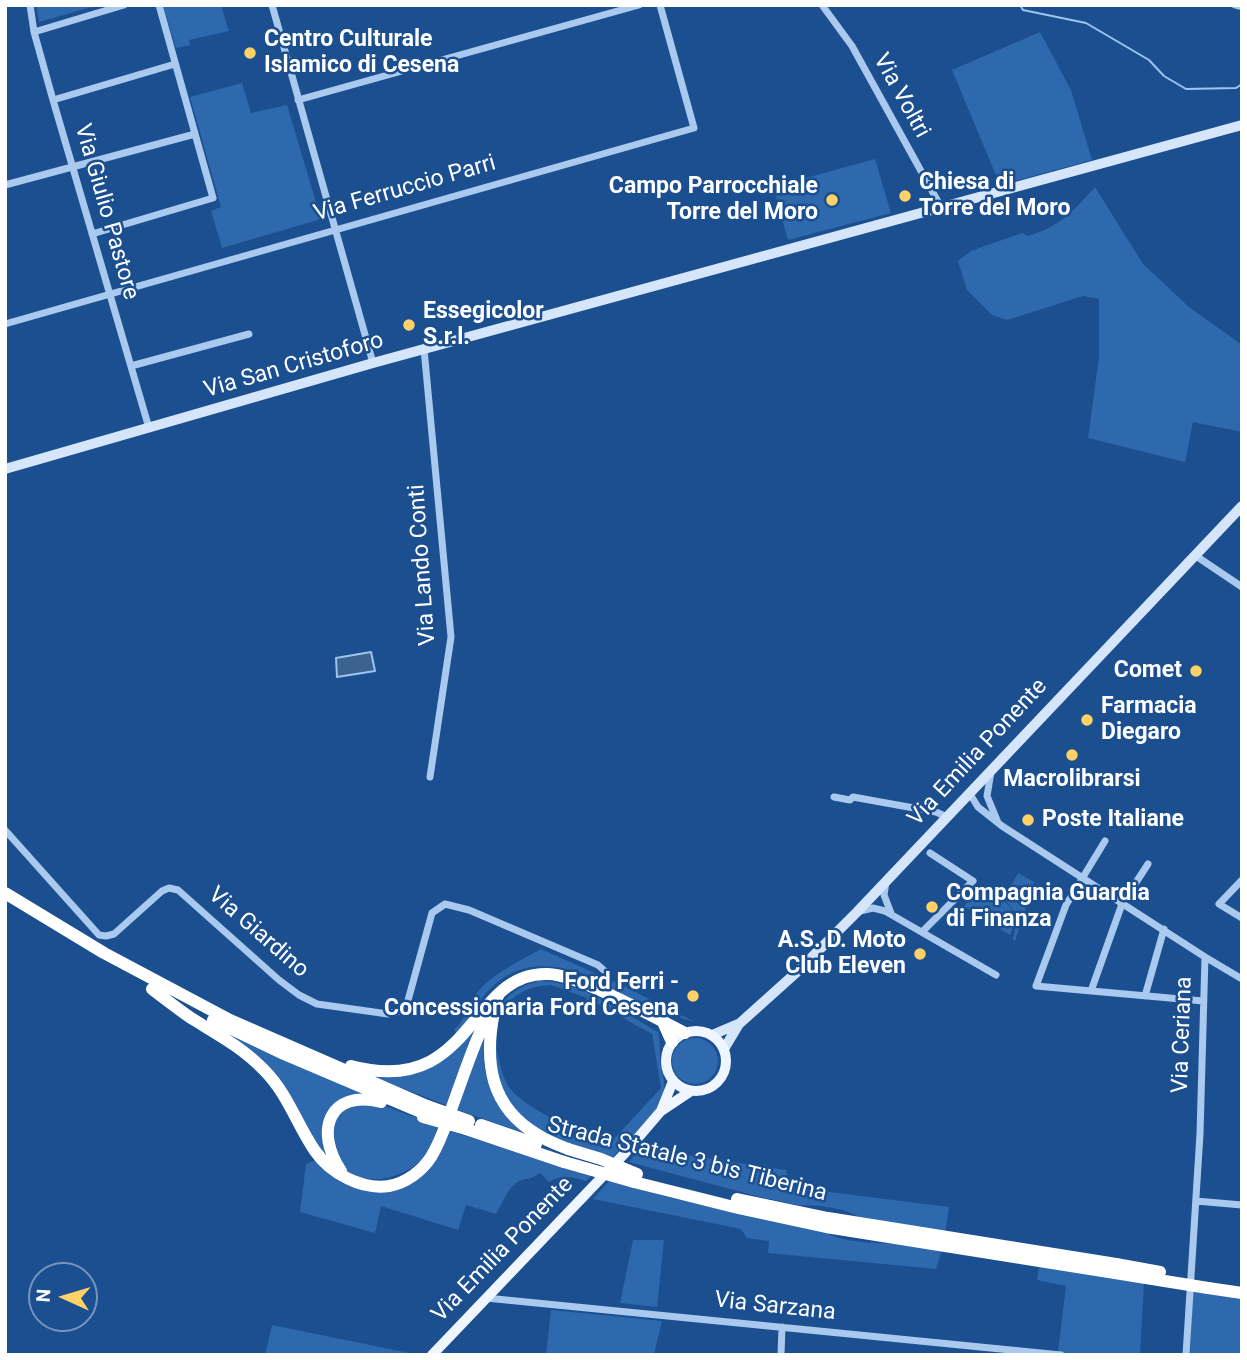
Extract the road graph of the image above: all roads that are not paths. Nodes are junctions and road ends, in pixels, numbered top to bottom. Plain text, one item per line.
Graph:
1 (30, 5) edge
2 (124, 5) edge
3 (159, 5) edge
4 (272, 5) edge
5 (639, 5) edge
6 (660, 5) edge
7 (822, 5) edge
8 (1235, 5) edge
9 (1242, 7) edge
10 (34, 32) junction
11 (175, 64) junction
12 (53, 100) junction
13 (298, 100) junction
14 (1242, 125) edge
15 (195, 134) junction
16 (72, 166) junction
17 (5, 185) edge
18 (942, 209) junction
19 (335, 229) junction
20 (92, 234) junction
21 (110, 294) junction
22 (5, 324) edge
23 (249, 334) dead end
24 (424, 349) junction
25 (373, 363) junction
26 (131, 366) junction
27 (149, 428) junction
28 (5, 469) edge
29 (1242, 506) edge
30 (1196, 556) junction
31 (1242, 587) edge
32 (992, 771) junction
33 (430, 777) dead end
34 (970, 793) junction
35 (834, 797) dead end
36 (988, 800) junction
37 (958, 806) junction
38 (978, 807) junction
39 (947, 817) junction
40 (1002, 826) junction
41 (5, 830) edge
42 (1105, 841) dead end
43 (930, 853) dead end
44 (1148, 864) dead end
45 (1081, 879) junction
46 (1242, 880) edge
47 (886, 882) junction
48 (5, 893) edge
49 (872, 897) junction
50 (5, 903) edge
51 (1122, 904) junction
52 (887, 910) junction
53 (858, 912) junction
54 (1242, 918) edge
55 (1164, 929) junction
56 (922, 932) junction
57 (1205, 957) junction
58 (996, 975) dead end
59 (1242, 979) edge
60 (152, 989) junction
61 (1091, 991) junction
62 (600, 992) junction
63 (499, 995) junction
64 (1146, 996) junction
65 (1203, 1001) junction
66 (663, 1022) junction
67 (739, 1024) junction
68 (684, 1033) junction
69 (712, 1035) junction
70 (672, 1042) junction
71 (287, 1046) junction
72 (724, 1049) junction
73 (673, 1081) junction
74 (691, 1091) junction
75 (661, 1111) junction
76 (425, 1112) junction
77 (566, 1155) junction
78 (345, 1177) junction
79 (1196, 1201) junction
80 (1242, 1205) edge
81 (1208, 1284) junction
82 (1242, 1285) edge
83 (1242, 1293) edge
84 (485, 1298) junction
85 (782, 1328) junction
86 (432, 1355) edge
87 (780, 1355) edge
88 (1061, 1355) edge
89 (1186, 1355) edge

1 - 10 street, Via Giulio Pastore
2 - 10 street
3 - 11 street
4 - 13 street
5 - 13 street
6 - 19 street, Via Ferruccio Parri
7 - 18 street, Via Voltri
8 - 9 street
10 - 12 street, Via Giulio Pastore
11 - 12 street
11 - 15 street
12 - 16 street, Via Giulio Pastore
13 - 19 street
14 - 18 street, Via San Cristoforo
15 - 16 street
15 - 20 street
16 - 17 street
16 - 20 street, Via Giulio Pastore
18 - 24 street, Via San Cristoforo
19 - 21 street, Via Ferruccio Parri
19 - 25 street
20 - 21 street, Via Giulio Pastore
21 - 22 street, Via Ferruccio Parri
21 - 26 street, Via Giulio Pastore
23 - 26 street
24 - 25 street, Via San Cristoforo
24 - 33 street, Via Lando Conti
25 - 27 street, Via San Cristoforo
26 - 27 street, Via Giulio Pastore
27 - 28 street, Via San Cristoforo
29 - 30 street, Via Emilia Ponente
30 - 31 street
30 - 32 street, Via Emilia Ponente
32 - 34 street, Via Emilia Ponente
32 - 36 street
34 - 36 street
34 - 37 street, Via Emilia Ponente
34 - 38 street, Via Ceriana
35 - 39 street
36 - 40 street, Via Ceriana
37 - 38 street
37 - 39 street, Via Emilia Ponente
38 - 40 street, Via Ceriana
39 - 47 street, Via Emilia Ponente
40 - 45 street, Via Ceriana
41 - 62 street, Via Giardino
42 - 45 street
43 - 56 street
44 - 51 street
45 - 51 street, Via Ceriana
45 - 61 street
46 - 54 street
47 - 49 street, Via Emilia Ponente
47 - 52 street
48 - 71 highway, Strada Statale 3 bis Tiberina
49 - 52 street
49 - 53 street, Via Emilia Ponente
50 - 60 highway, Strada Statale 3 bis Tiberina
51 - 55 street, Via Ceriana
51 - 61 street
52 - 53 street
52 - 56 street
53 - 67 street, Via Emilia Ponente
55 - 57 street, Via Ceriana
55 - 64 street
56 - 58 street
57 - 59 street
57 - 65 street, Via Ceriana
60 - 76 highway, Strada Statale 3 bis Tiberina
60 - 78 highway
61 - 64 street
62 - 63 highway
62 - 66 highway
63 - 71 highway
63 - 77 highway
63 - 78 highway
64 - 65 street
65 - 79 street, Via Ceriana
66 - 68 highway
66 - 70 highway
67 - 69 street, Via Emilia Ponente
67 - 72 street, Via Emilia Ponente
68 - 69 main road
68 - 70 main road
69 - 72 main road
70 - 73 main road
71 - 76 highway, Strada Statale 3 bis Tiberina
72 - 74 main road
73 - 74 main road
73 - 75 main road, Via Emilia Ponente
74 - 75 main road, Via Emilia Ponente
75 - 84 main road, Via Emilia Ponente
76 - 77 highway, Strada Statale 3 bis Tiberina, bridge
76 - 78 highway
77 - 81 highway, Strada Statale 3 bis Tiberina, bridge
79 - 80 street
79 - 89 street, Via Ceriana
81 - 82 highway, Strada Statale 3 bis Tiberina
81 - 83 highway, Strada Statale 3 bis Tiberina
84 - 85 street, Via Sarzana
84 - 86 main road, Via Emilia Ponente
85 - 87 street
85 - 88 street, Via Sarzana

